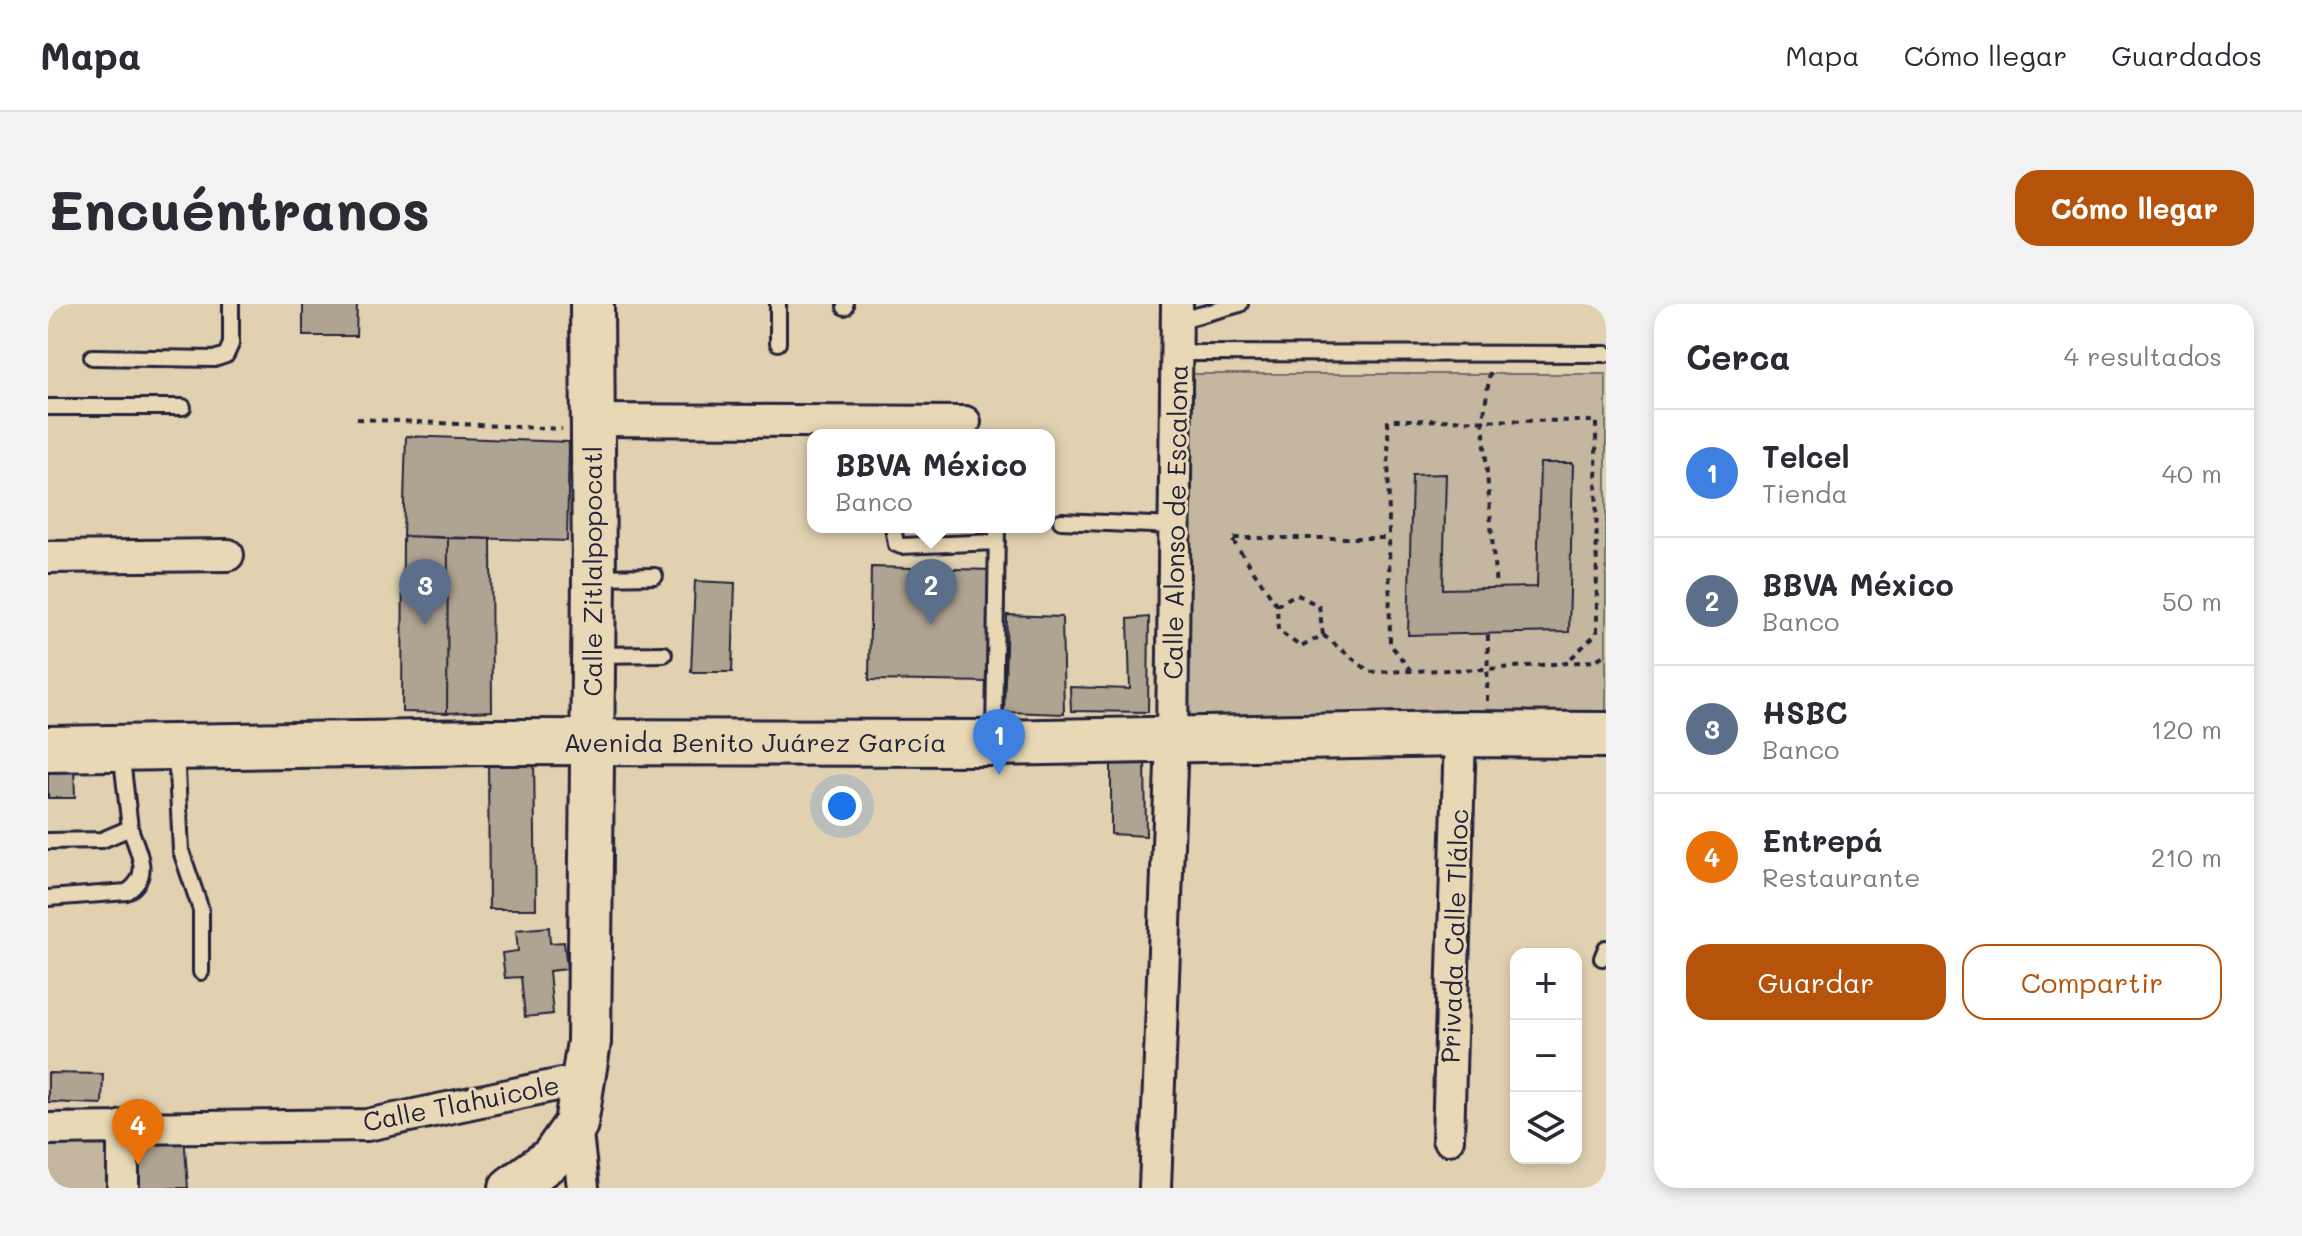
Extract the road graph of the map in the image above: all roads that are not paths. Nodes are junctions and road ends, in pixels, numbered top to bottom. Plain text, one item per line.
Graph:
1 (231, 304) edge
2 (592, 304) edge
3 (778, 304) edge
4 (1240, 304) edge
5 (1177, 313) edge
6 (778, 343) dead end
7 (1177, 353) junction
8 (1606, 354) edge
9 (92, 357) dead end
10 (48, 407) edge
11 (183, 407) dead end
12 (965, 422) dead end
13 (592, 425) junction
14 (1061, 521) dead end
15 (1175, 526) junction
16 (894, 533) edge
17 (997, 535) edge
18 (228, 555) dead end
19 (48, 557) edge
20 (655, 576) dead end
21 (594, 577) junction
22 (664, 654) dead end
23 (592, 655) junction
24 (1473, 734) junction
25 (1606, 735) edge
26 (1172, 740) junction
27 (591, 741) junction
28 (994, 743) junction
29 (176, 746) junction
30 (121, 747) junction
31 (48, 749) edge
32 (130, 828) junction
33 (48, 841) edge
34 (48, 898) edge
35 (201, 972) dead end
36 (585, 1079) junction
37 (576, 1124) junction
38 (123, 1126) junction
39 (48, 1129) edge
40 (1448, 1139) dead end
41 (123, 1188) edge
42 (511, 1188) edge
43 (583, 1188) edge
44 (1155, 1188) edge

1 - 9 lane
2 - 13 street, Calle Zitlalpopocatl
3 - 6 lane
4 - 5 lane
5 - 7 street, Calle Alonso de Escalona
7 - 8 lane
7 - 15 street, Calle Alonso de Escalona
10 - 11 lane
12 - 13 street
13 - 21 street, Calle Zitlalpopocatl
14 - 15 lane
15 - 26 street, Calle Alonso de Escalona
16 - 17 lane
17 - 28 lane
18 - 19 street
20 - 21 lane
21 - 23 street, Calle Zitlalpopocatl
22 - 23 lane
23 - 27 street, Calle Zitlalpopocatl
24 - 25 main road, Avenida Benito Juárez García
24 - 26 main road, Avenida Benito Juárez García
24 - 40 street, Privada Calle Tláloc
26 - 28 main road, Avenida Benito Juárez García
26 - 44 street, Calle Alonso de Escalona
27 - 28 main road, Avenida Benito Juárez García
27 - 29 main road, Avenida Benito Juárez García
27 - 36 street, Calle Zitlalpopocatl
29 - 30 main road, Avenida Benito Juárez García
29 - 35 lane
30 - 31 main road, Avenida Benito Juárez García
30 - 32 lane
32 - 33 lane
32 - 34 lane
36 - 37 street, Calle Zitlalpopocatl
36 - 38 street, Calle Tlahuicole
37 - 42 street
37 - 43 street
38 - 39 street, Calle Tlahuicole
38 - 41 street

